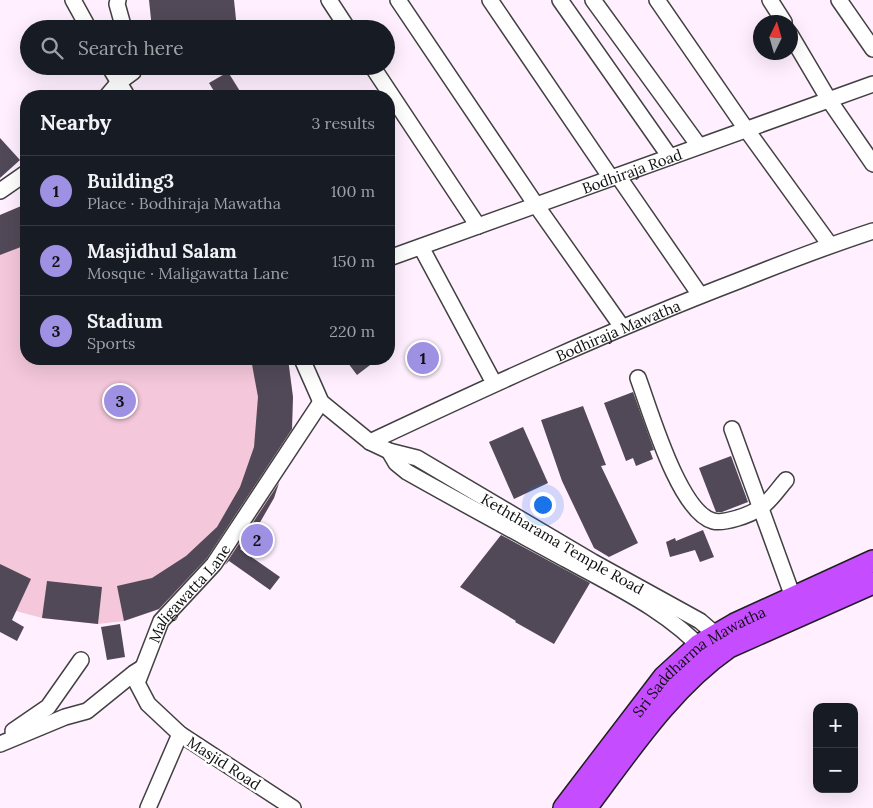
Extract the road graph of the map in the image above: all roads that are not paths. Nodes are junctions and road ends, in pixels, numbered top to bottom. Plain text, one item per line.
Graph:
1 (73, 0) edge
2 (118, 0) edge
3 (329, 0) edge
4 (398, 0) edge
5 (490, 0) edge
6 (560, 0) edge
7 (594, 0) edge
8 (657, 0) edge
9 (770, 0) edge
10 (839, 0) edge
11 (780, 15) edge
12 (84, 20) edge
13 (121, 20) edge
14 (342, 20) edge
15 (798, 48) edge
16 (873, 49) edge
17 (114, 75) edge
18 (131, 75) edge
19 (378, 75) edge
20 (873, 84) edge
21 (123, 90) edge
22 (388, 90) edge
23 (829, 100) junction
24 (395, 101) edge
25 (746, 129) junction
26 (699, 146) junction
27 (670, 157) junction
28 (873, 164) edge
29 (20, 176) edge
30 (614, 177) junction
31 (0, 191) edge
32 (536, 205) junction
33 (478, 226) junction
34 (873, 231) edge
35 (830, 245) junction
36 (421, 247) junction
37 (395, 256) edge
38 (700, 295) junction
39 (622, 327) junction
40 (305, 365) edge
41 (638, 378) dead end
42 (494, 383) junction
43 (321, 402) junction
44 (732, 429) dead end
45 (370, 442) junction
46 (389, 451) junction
47 (786, 480) dead end
48 (480, 495) junction
49 (470, 507) junction
50 (761, 508) junction
51 (873, 561) edge
52 (591, 567) junction
53 (873, 583) edge
54 (793, 597) junction
55 (723, 641) junction
56 (705, 652) junction
57 (81, 660) dead end
58 (142, 668) junction
59 (180, 734) junction
60 (0, 735) edge
61 (0, 744) edge
62 (148, 808) edge
63 (293, 808) edge
64 (564, 808) edge
65 (586, 808) edge

1 - 12 street
2 - 13 street
3 - 14 street
4 - 32 street
5 - 30 street
6 - 27 street
7 - 26 street
8 - 25 street
9 - 11 street
10 - 16 street
15 - 23 street
17 - 21 street
18 - 21 street
19 - 22 street
20 - 23 street, Bodhiraja Road
23 - 25 street, Bodhiraja Road
23 - 28 street
24 - 33 street
25 - 26 street, Bodhiraja Road
25 - 35 street
26 - 27 street, Bodhiraja Road
27 - 30 street, Bodhiraja Road
29 - 31 street
30 - 32 street, Bodhiraja Road
30 - 38 street
32 - 33 street, Bodhiraja Road
32 - 39 street
33 - 36 street, Bodhiraja Road
34 - 35 street, Bodhiraja Mawatha
35 - 38 street, Bodhiraja Mawatha
36 - 37 street, Bodhiraja Road
36 - 42 street
38 - 39 street, Bodhiraja Mawatha
39 - 42 street, Bodhiraja Mawatha
40 - 43 street, Keththarama Temple Road
41 - 50 street
42 - 45 street, Bodhiraja Mawatha
43 - 45 street, Keththarama Temple Road
43 - 58 street, Maligawatta Lane
44 - 50 street
45 - 46 street, Keththarama Temple Road
46 - 48 street, Keththarama Temple Road
46 - 49 street, Keththarama Temple Road
47 - 50 street
48 - 49 street
48 - 52 street, Keththarama Temple Road
49 - 52 street, Keththarama Temple Road
50 - 54 street
51 - 54 highway, Sri Saddharma Mawatha
52 - 55 street, Keththarama Temple Road
52 - 56 street, Keththarama Temple Road
53 - 55 highway, Sri Saddharma Mawatha
54 - 55 highway, Sri Saddharma Mawatha
55 - 56 highway, Sri Saddharma Mawatha
56 - 64 highway, Sri Saddharma Mawatha
56 - 65 highway, Sri Saddharma Mawatha
57 - 60 street
58 - 59 street, Maligawatta Lane
58 - 61 street
59 - 62 street
59 - 63 street, Masjid Road

